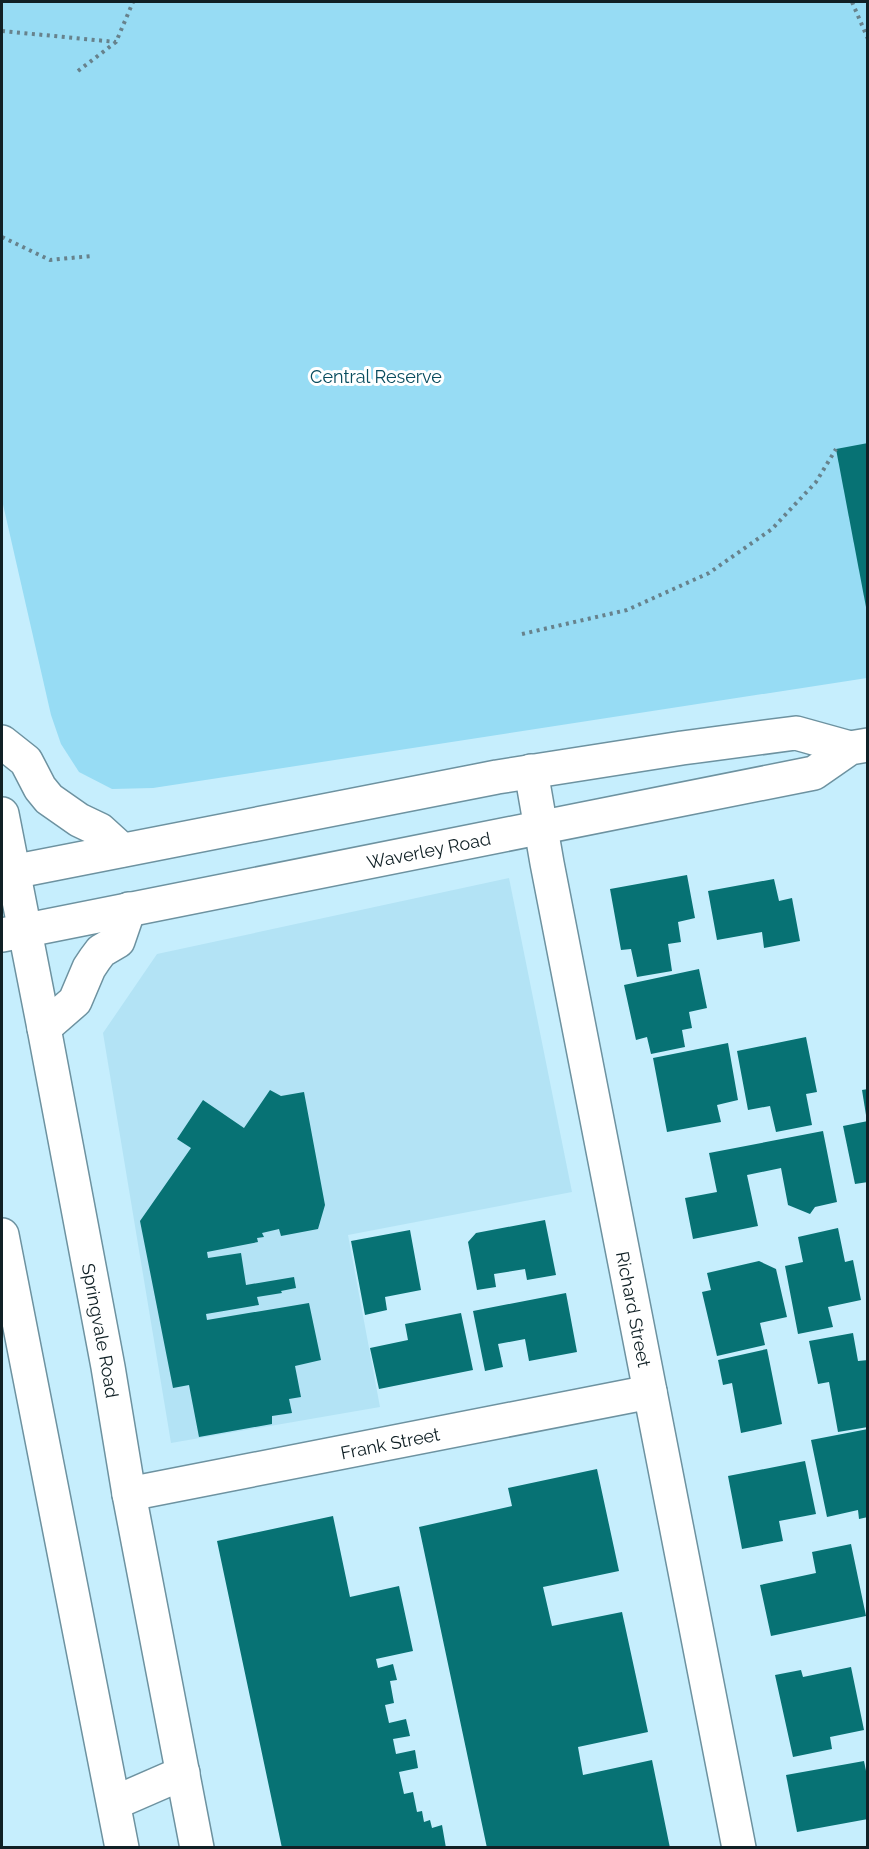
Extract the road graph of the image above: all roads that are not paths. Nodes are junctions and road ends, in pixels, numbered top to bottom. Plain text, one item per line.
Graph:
1 (2, 742) edge
2 (858, 747) edge
3 (531, 771) junction
4 (2, 814) edge
5 (541, 828) junction
6 (122, 850) junction
7 (8, 873) edge
8 (129, 909) junction
9 (14, 932) edge
10 (44, 1028) junction
11 (2, 1235) edge
12 (650, 1392) junction
13 (129, 1494) junction
14 (183, 1773) junction
15 (114, 1803) junction
16 (122, 1848) edge
17 (197, 1848) edge
18 (739, 1848) edge

1 - 6 main road
2 - 3 main road, Waverley Road
2 - 5 main road, Waverley Road
3 - 5 main road, Richard Street
3 - 6 main road, Waverley Road
4 - 7 main road, Springvale Road
5 - 8 main road, Waverley Road
5 - 12 main road, Richard Street
6 - 7 main road, Waverley Road
7 - 9 main road, Springvale Road
8 - 9 main road, Waverley Road
8 - 10 main road
9 - 10 main road, Springvale Road
10 - 13 main road, Springvale Road
11 - 15 main road
12 - 13 main road, Frank Street
12 - 18 main road, Richard Street
13 - 14 main road, Springvale Road
14 - 15 main road
14 - 17 main road, Springvale Road
15 - 16 main road

